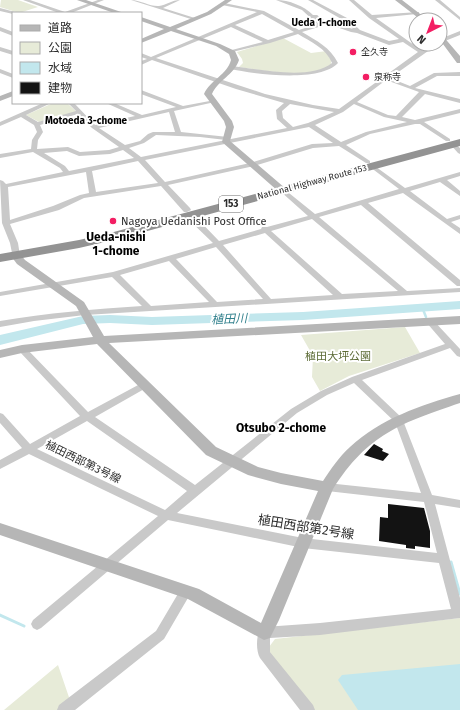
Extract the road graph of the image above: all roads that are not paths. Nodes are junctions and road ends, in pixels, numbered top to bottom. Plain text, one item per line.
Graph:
1 (25, 0) edge
2 (80, 0) edge
3 (102, 0) edge
4 (133, 0) edge
5 (178, 0) edge
6 (278, 0) edge
7 (310, 0) edge
8 (351, 0) edge
9 (401, 0) edge
10 (437, 0) edge
11 (227, 2) edge
12 (92, 4) junction
13 (158, 8) junction
14 (0, 9) edge
15 (304, 9) junction
16 (62, 12) edge
17 (68, 12) edge
18 (118, 12) edge
19 (262, 12) junction
20 (416, 12) edge
21 (12, 13) edge
22 (408, 14) edge
23 (371, 17) junction
24 (196, 19) junction
25 (460, 19) edge
26 (142, 21) edge
27 (231, 25) junction
28 (0, 29) edge
29 (171, 29) junction
30 (358, 31) junction
31 (298, 32) junction
32 (12, 33) edge
33 (460, 33) edge
34 (0, 36) edge
35 (448, 37) edge
36 (199, 38) junction
37 (403, 40) junction
38 (142, 41) edge
39 (268, 42) junction
40 (408, 43) edge
41 (448, 47) edge
42 (0, 48) edge
43 (230, 52) junction
44 (421, 52) edge
45 (12, 54) edge
46 (142, 55) edge
47 (152, 59) junction
48 (460, 61) edge
49 (142, 63) edge
50 (232, 68) junction
51 (0, 71) edge
52 (12, 72) edge
53 (7, 74) junction
54 (460, 74) edge
55 (0, 76) edge
56 (12, 76) edge
57 (386, 78) junction
58 (218, 82) junction
59 (410, 88) junction
60 (424, 91) junction
61 (142, 92) edge
62 (12, 93) edge
63 (0, 98) edge
64 (213, 102) junction
65 (352, 102) junction
66 (460, 102) edge
67 (288, 103) junction
68 (46, 104) edge
69 (72, 104) edge
70 (111, 104) edge
71 (183, 108) junction
72 (171, 110) junction
73 (341, 111) junction
74 (460, 111) edge
75 (80, 112) junction
76 (22, 114) junction
77 (142, 117) junction
78 (398, 118) junction
79 (411, 122) junction
80 (0, 124) edge
81 (37, 124) junction
82 (310, 124) junction
83 (94, 126) junction
84 (291, 128) junction
85 (178, 134) junction
86 (226, 140) junction
87 (456, 143) edge
88 (339, 145) junction
89 (124, 148) junction
90 (36, 151) junction
91 (0, 156) edge
92 (140, 159) junction
93 (370, 164) junction
94 (252, 165) junction
95 (89, 170) junction
96 (67, 174) junction
97 (460, 174) edge
98 (440, 179) junction
99 (163, 184) junction
100 (2, 185) edge
101 (279, 188) junction
102 (404, 190) junction
103 (93, 194) junction
104 (460, 194) edge
105 (362, 202) junction
106 (3, 210) edge
107 (188, 213) junction
108 (313, 216) junction
109 (460, 217) edge
110 (446, 221) junction
111 (6, 223) junction
112 (265, 229) junction
113 (460, 232) edge
114 (217, 243) junction
115 (0, 252) edge
116 (15, 253) junction
117 (170, 257) junction
118 (0, 258) edge
119 (114, 274) junction
120 (54, 284) junction
121 (460, 284) edge
122 (460, 290) edge
123 (0, 294) edge
124 (406, 294) junction
125 (341, 298) junction
126 (269, 301) junction
127 (215, 304) junction
128 (149, 308) junction
129 (85, 312) junction
130 (460, 320) edge
131 (430, 322) junction
132 (0, 324) edge
133 (101, 339) junction
134 (450, 345) junction
135 (22, 349) junction
136 (0, 354) edge
137 (460, 354) edge
138 (355, 379) junction
139 (143, 386) junction
140 (460, 398) edge
141 (0, 416) edge
142 (86, 416) junction
143 (399, 420) junction
144 (28, 449) junction
145 (230, 463) junction
146 (0, 465) edge
147 (327, 487) junction
148 (195, 491) junction
149 (428, 498) junction
150 (460, 504) edge
151 (166, 515) junction
152 (0, 529) edge
153 (303, 543) junction
154 (443, 559) junction
155 (106, 566) junction
156 (186, 591) junction
157 (459, 613) edge
158 (37, 624) dead end
159 (264, 633) junction
160 (64, 710) edge
161 (308, 710) edge

1 - 16 street
2 - 12 street
3 - 12 street
4 - 13 street
5 - 13 street
6 - 15 street
7 - 30 street
8 - 23 street
9 - 20 street
10 - 25 street
11 - 19 street
11 - 24 street
12 - 17 street
12 - 18 street
13 - 24 street
14 - 21 street
15 - 30 street
15 - 31 street
19 - 27 street
19 - 31 street
22 - 23 street
23 - 37 street
24 - 29 street
26 - 29 street
27 - 36 street
27 - 39 street
28 - 32 street
29 - 36 street
29 - 38 street
30 - 37 street
31 - 39 street
31 - 50 street
32 - 34 street
33 - 35 street
36 - 43 street
36 - 47 street
37 - 40 street
39 - 43 street
41 - 48 street
42 - 45 street
43 - 50 street
44 - 57 street
46 - 47 street
47 - 49 street
47 - 58 street
50 - 58 street
51 - 53 street
52 - 53 street
53 - 55 street
53 - 56 street
54 - 59 street
57 - 59 street
57 - 65 street
58 - 64 street
58 - 67 street
59 - 60 street
60 - 66 street
60 - 78 street
61 - 71 street
62 - 63 street
64 - 71 street
64 - 86 street
65 - 73 street
65 - 78 street
67 - 73 street
67 - 84 street
68 - 76 street
69 - 75 street
70 - 77 street
71 - 72 street
72 - 77 street
72 - 85 street
73 - 82 street
74 - 79 street
75 - 81 street
75 - 83 street
76 - 80 street
76 - 81 street
77 - 83 street
78 - 79 street
79 - 87 street
79 - 88 street
81 - 90 street
82 - 84 street
82 - 88 street
83 - 89 street
84 - 86 street
85 - 86 street
85 - 89 street
86 - 92 street
86 - 94 street
87 - 93 highway, National Highway Route 153 / 153
88 - 93 street
88 - 94 street
89 - 90 street
89 - 92 street
90 - 91 street
90 - 96 street
92 - 95 street
92 - 99 street
93 - 101 highway, National Highway Route 153 / 153
93 - 102 street
94 - 99 street
94 - 101 street
95 - 96 street
95 - 103 street
96 - 100 street
97 - 98 street
98 - 102 street
98 - 104 street
99 - 103 street
99 - 107 street
100 - 106 street
101 - 107 highway, National Highway Route 153 / 153
101 - 108 street
102 - 105 street
102 - 110 street
103 - 111 street
105 - 108 street
105 - 121 street
106 - 111 street
107 - 114 street
107 - 116 highway, National Highway Route 153 / 153
108 - 112 street
108 - 124 street
109 - 110 street
110 - 113 street
111 - 116 street
112 - 114 street
112 - 125 street
114 - 117 street
114 - 126 street
115 - 116 highway, National Highway Route 153 / 153
116 - 118 highway, National Highway Route 153 / 153
116 - 120 street
117 - 119 street
117 - 127 street
119 - 120 street
119 - 128 street
120 - 123 street
120 - 129 street
122 - 124 street
124 - 125 street
125 - 126 street
126 - 127 street
127 - 128 street
128 - 129 street
129 - 132 street
129 - 133 street
130 - 131 street
131 - 133 street
131 - 134 street
133 - 135 street
133 - 139 street
134 - 137 street
134 - 138 street
135 - 136 street
135 - 142 street
138 - 143 street
138 - 145 street
139 - 142 street
139 - 145 street
140 - 143 street
141 - 144 street, 植田西部第3号線
142 - 144 street
142 - 148 street
143 - 147 street
143 - 149 street
144 - 146 street
144 - 151 street, 植田西部第3号線
145 - 147 street
145 - 148 street
147 - 149 street
147 - 153 street
148 - 151 street
149 - 150 street
149 - 154 street
151 - 153 street, 植田西部第2号線
151 - 155 street
152 - 155 street
153 - 154 street, 植田西部第2号線
153 - 159 street
154 - 157 street
155 - 156 street
155 - 158 street
156 - 159 street
156 - 160 street
157 - 159 street
159 - 161 street

